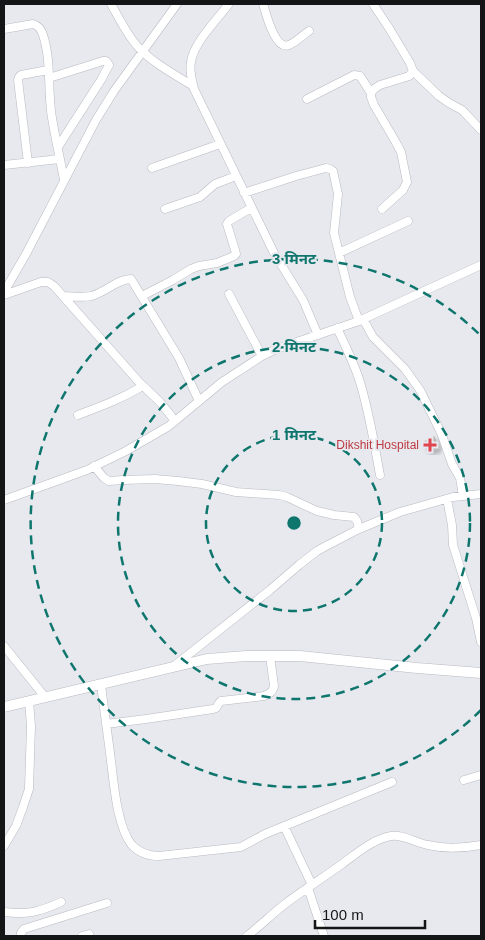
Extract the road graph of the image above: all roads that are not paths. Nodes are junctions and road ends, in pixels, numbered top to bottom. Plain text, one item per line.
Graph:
1 (111, 4) edge
2 (177, 4) edge
3 (228, 4) edge
4 (263, 4) edge
5 (373, 4) edge
6 (4, 29) edge
7 (309, 31) dead end
8 (143, 52) junction
9 (413, 71) junction
10 (48, 74) junction
11 (193, 86) junction
12 (371, 92) junction
13 (307, 99) dead end
14 (481, 130) edge
15 (220, 144) junction
16 (58, 147) junction
17 (60, 159) junction
18 (28, 163) junction
19 (4, 165) edge
20 (152, 168) dead end
21 (236, 176) junction
22 (64, 180) junction
23 (244, 193) junction
24 (251, 208) junction
25 (165, 209) dead end
26 (382, 209) dead end
27 (408, 221) dead end
28 (339, 253) junction
29 (481, 265) edge
30 (4, 294) edge
31 (229, 294) dead end
32 (63, 296) junction
33 (142, 296) junction
34 (361, 320) junction
35 (337, 328) junction
36 (318, 335) junction
37 (262, 356) junction
38 (143, 386) junction
39 (199, 401) junction
40 (78, 415) dead end
41 (175, 421) junction
42 (94, 466) junction
43 (380, 475) dead end
44 (481, 494) edge
45 (463, 496) junction
46 (447, 499) junction
47 (4, 500) edge
48 (359, 528) junction
49 (481, 642) edge
50 (4, 646) edge
51 (270, 656) junction
52 (172, 667) junction
53 (481, 672) edge
54 (101, 684) junction
55 (44, 696) junction
56 (29, 701) junction
57 (4, 707) edge
58 (106, 724) junction
59 (481, 775) edge
60 (464, 780) dead end
61 (392, 782) dead end
62 (284, 826) junction
63 (481, 845) edge
64 (4, 846) edge
65 (310, 887) junction
66 (61, 902) dead end
67 (107, 903) dead end
68 (4, 912) edge
69 (21, 936) edge
70 (247, 936) edge
71 (324, 936) edge

1 - 8 street
2 - 8 street
3 - 11 street
4 - 7 street
5 - 9 street
6 - 10 street
8 - 11 street
8 - 22 street
9 - 12 street
9 - 14 street
10 - 16 street
10 - 16 street
10 - 18 street
11 - 15 street
12 - 13 street
12 - 26 street
15 - 20 street
15 - 21 street
16 - 17 street
17 - 18 street
17 - 22 street
18 - 19 street
21 - 23 street
21 - 25 street
22 - 30 street
23 - 24 street
23 - 28 street
24 - 33 street
24 - 36 street
27 - 28 street
28 - 34 street
29 - 34 street
30 - 32 street
31 - 37 street
32 - 33 street
32 - 38 street
33 - 39 street
34 - 35 street
34 - 45 street
35 - 36 street
35 - 43 street
36 - 37 street
37 - 39 street
38 - 40 street
38 - 41 street
39 - 41 street
41 - 42 street
42 - 47 street
42 - 48 street
44 - 45 street
45 - 46 street
46 - 48 street
46 - 49 street
48 - 52 street
50 - 55 street
51 - 52 main road
51 - 53 main road
51 - 58 street
52 - 54 main road
54 - 55 main road
54 - 58 street
55 - 56 main road
56 - 57 main road
56 - 64 street
58 - 62 street
59 - 60 street
61 - 62 street
62 - 65 street
63 - 65 street
65 - 70 street
65 - 71 street
66 - 68 street
67 - 69 street

